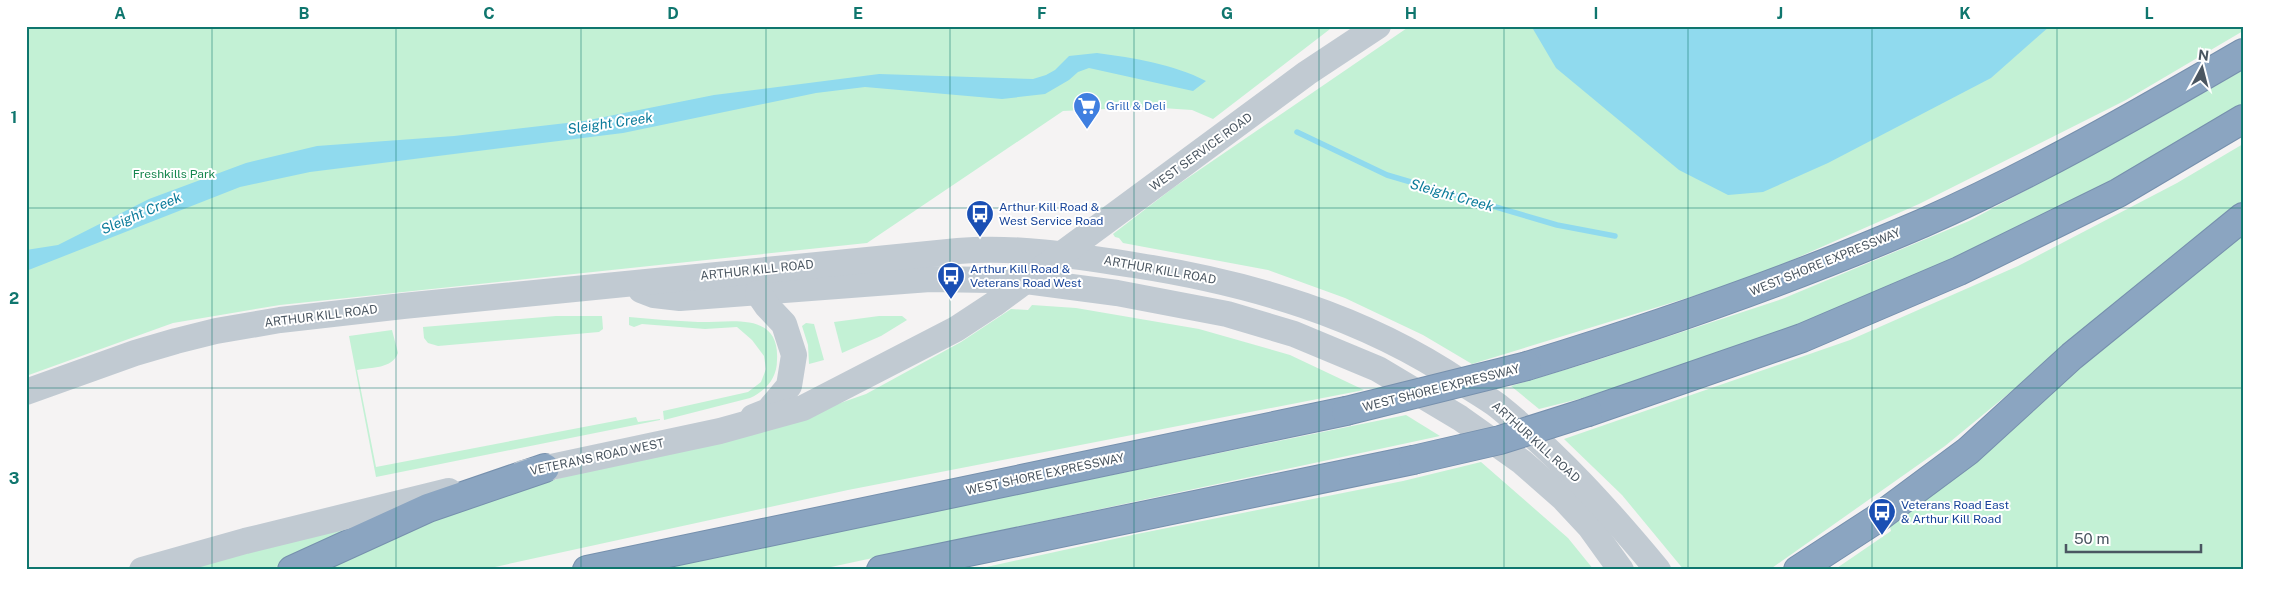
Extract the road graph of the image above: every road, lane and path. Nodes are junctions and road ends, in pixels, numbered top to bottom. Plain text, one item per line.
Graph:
1 (1378, 26) edge
2 (2243, 53) edge
3 (2243, 119) edge
4 (2243, 216) edge
5 (1061, 255) junction
6 (1026, 281) junction
7 (626, 284) junction
8 (758, 292) junction
9 (26, 392) edge
10 (720, 431) junction
11 (545, 468) junction
12 (142, 570) edge
13 (292, 570) edge
14 (587, 570) edge
15 (881, 570) edge
16 (1621, 570) edge
17 (1658, 570) edge
18 (1798, 570) edge

1 - 5 street, WEST SERVICE ROAD
2 - 14 highway, WEST SHORE EXPRESSWAY, bridge
3 - 15 highway, bridge
4 - 18 highway
5 - 6 street, WEST SERVICE ROAD
5 - 7 street, ARTHUR KILL ROAD
5 - 17 street, ARTHUR KILL ROAD
6 - 8 street, ARTHUR KILL ROAD
6 - 10 street, VETERANS ROAD WEST
6 - 16 street, ARTHUR KILL ROAD
7 - 8 street, ARTHUR KILL ROAD
7 - 9 street, ARTHUR KILL ROAD
8 - 10 street
10 - 11 street, VETERANS ROAD WEST
11 - 12 street, VETERANS ROAD WEST
11 - 13 highway

